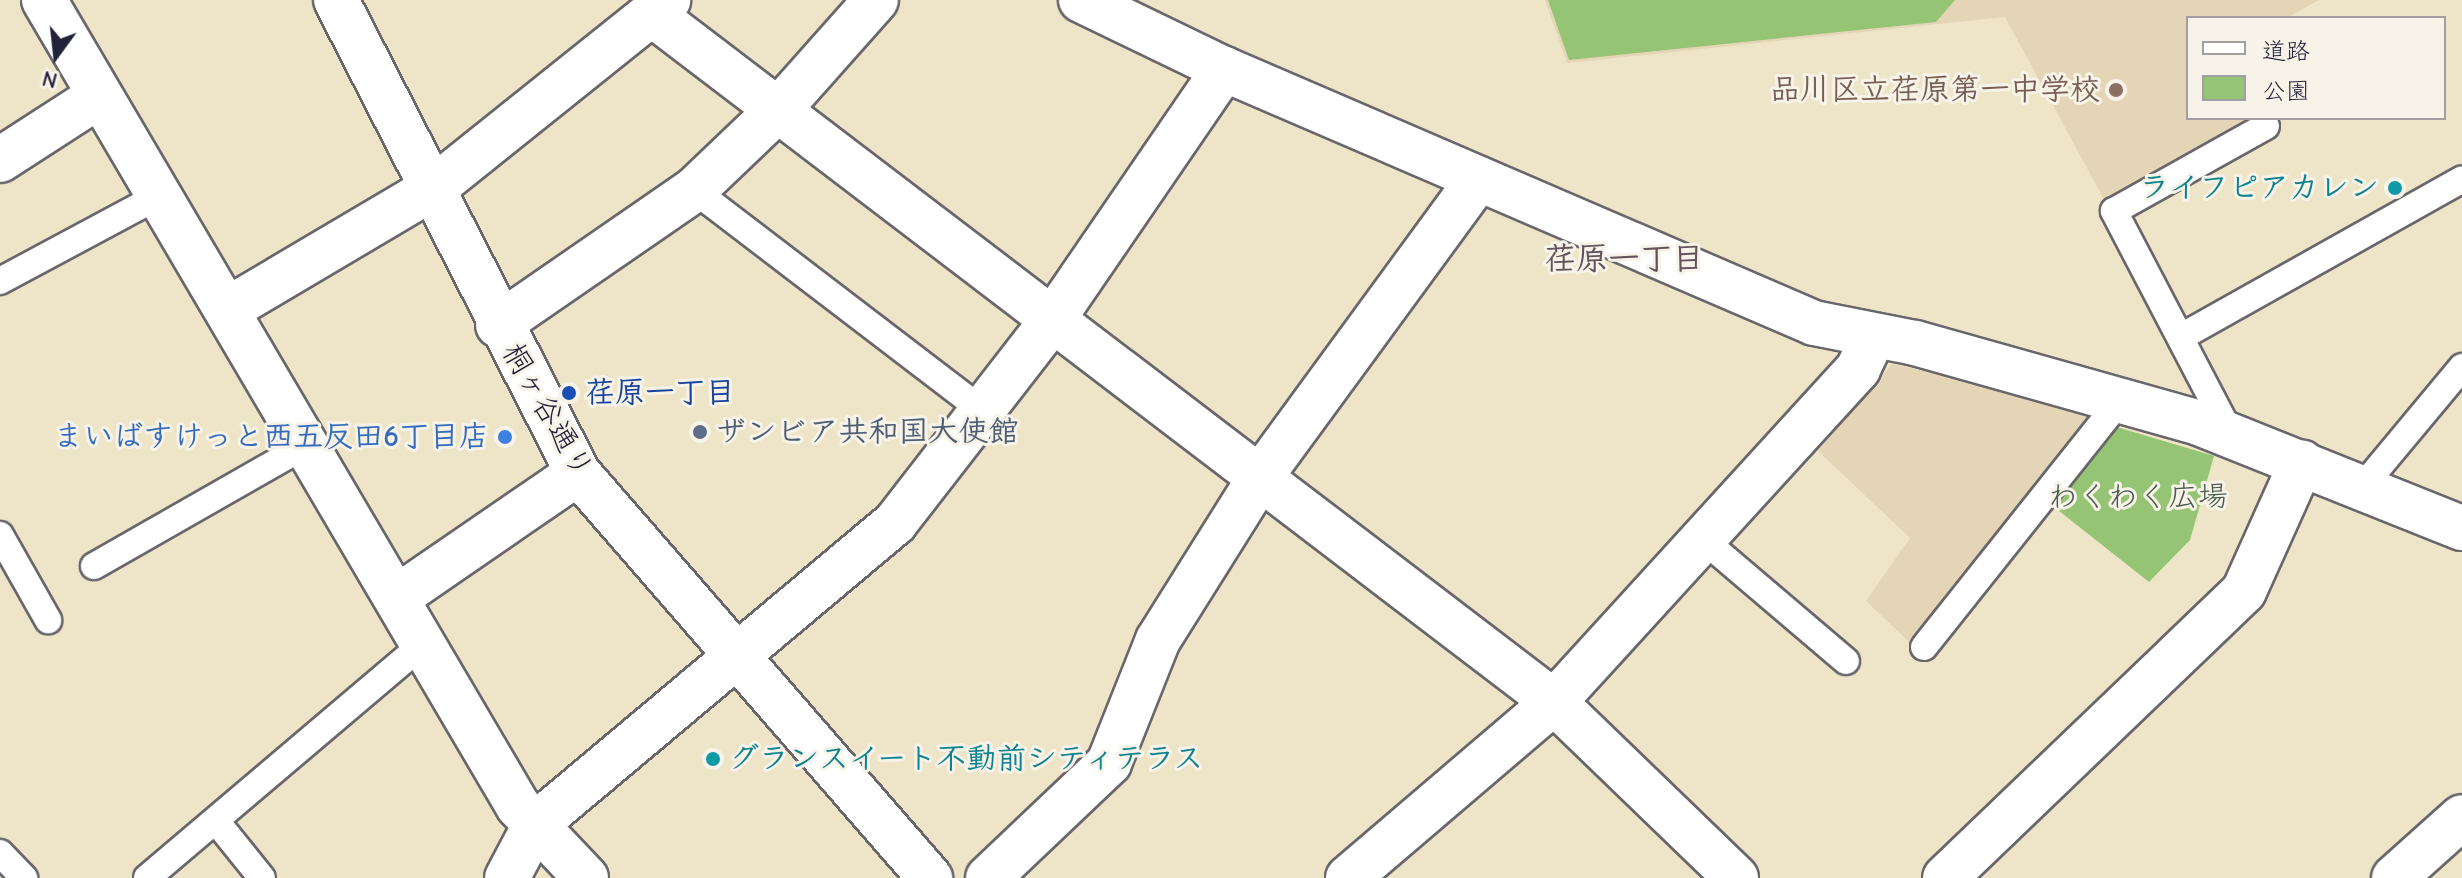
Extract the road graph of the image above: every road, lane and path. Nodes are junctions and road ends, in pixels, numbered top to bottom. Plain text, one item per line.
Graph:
1 (44, 0) edge
2 (336, 0) edge
3 (876, 0) edge
4 (1081, 0) edge
5 (660, 7) edge
6 (1224, 69) junction
7 (99, 96) junction
8 (781, 107) junction
9 (2266, 126) dead end
10 (0, 160) edge
11 (1478, 179) junction
12 (2462, 179) edge
13 (435, 187) junction
14 (694, 190) junction
15 (164, 193) junction
16 (0, 281) edge
17 (230, 308) junction
18 (1053, 319) junction
19 (498, 325) junction
20 (2181, 337) junction
21 (1872, 339) junction
22 (2462, 367) edge
23 (2121, 399) junction
24 (979, 408) junction
25 (2231, 435) junction
26 (311, 442) junction
27 (2302, 462) junction
28 (578, 473) junction
29 (1261, 476) junction
30 (2363, 486) junction
31 (2462, 528) edge
32 (0, 535) edge
33 (1705, 541) junction
34 (94, 566) dead end
35 (399, 596) junction
36 (48, 620) dead end
37 (424, 643) junction
38 (1924, 647) dead end
39 (732, 652) junction
40 (1846, 661) dead end
41 (1554, 702) junction
42 (2462, 817) edge
43 (216, 821) junction
44 (535, 825) junction
45 (0, 853) edge
46 (24, 878) edge
47 (147, 878) edge
48 (262, 878) edge
49 (507, 878) edge
50 (586, 878) edge
51 (930, 878) edge
52 (988, 878) edge
53 (1348, 878) edge
54 (1736, 878) edge
55 (1945, 878) edge
56 (2394, 878) edge

1 - 7 street
2 - 13 street, 桐ヶ谷通り
3 - 8 street
4 - 6 street
5 - 8 street
5 - 13 street
6 - 11 street
6 - 18 street
7 - 10 street
7 - 15 street
8 - 14 street
8 - 18 street
9 - 20 lane
11 - 21 street
11 - 29 street
12 - 20 lane
13 - 17 street
13 - 19 street, 桐ヶ谷通り
14 - 19 street
14 - 24 lane
15 - 16 lane
15 - 17 street
17 - 26 street
18 - 24 street
18 - 29 street
19 - 28 street, 桐ヶ谷通り
20 - 25 lane
21 - 23 street
21 - 33 street
22 - 30 lane
23 - 25 street
23 - 38 lane
24 - 39 street
25 - 27 street
26 - 34 lane
26 - 35 street
27 - 30 street
27 - 55 street
28 - 35 street
28 - 39 street, 桐ヶ谷通り
29 - 41 street
29 - 52 street
30 - 31 street
32 - 36 lane
33 - 40 lane
33 - 41 street
35 - 37 street
37 - 43 lane
37 - 44 street
39 - 44 street
39 - 51 street, 桐ヶ谷通り
41 - 53 street
41 - 54 street
42 - 56 street
43 - 47 lane
43 - 48 lane
44 - 49 street
44 - 50 street
45 - 46 lane

